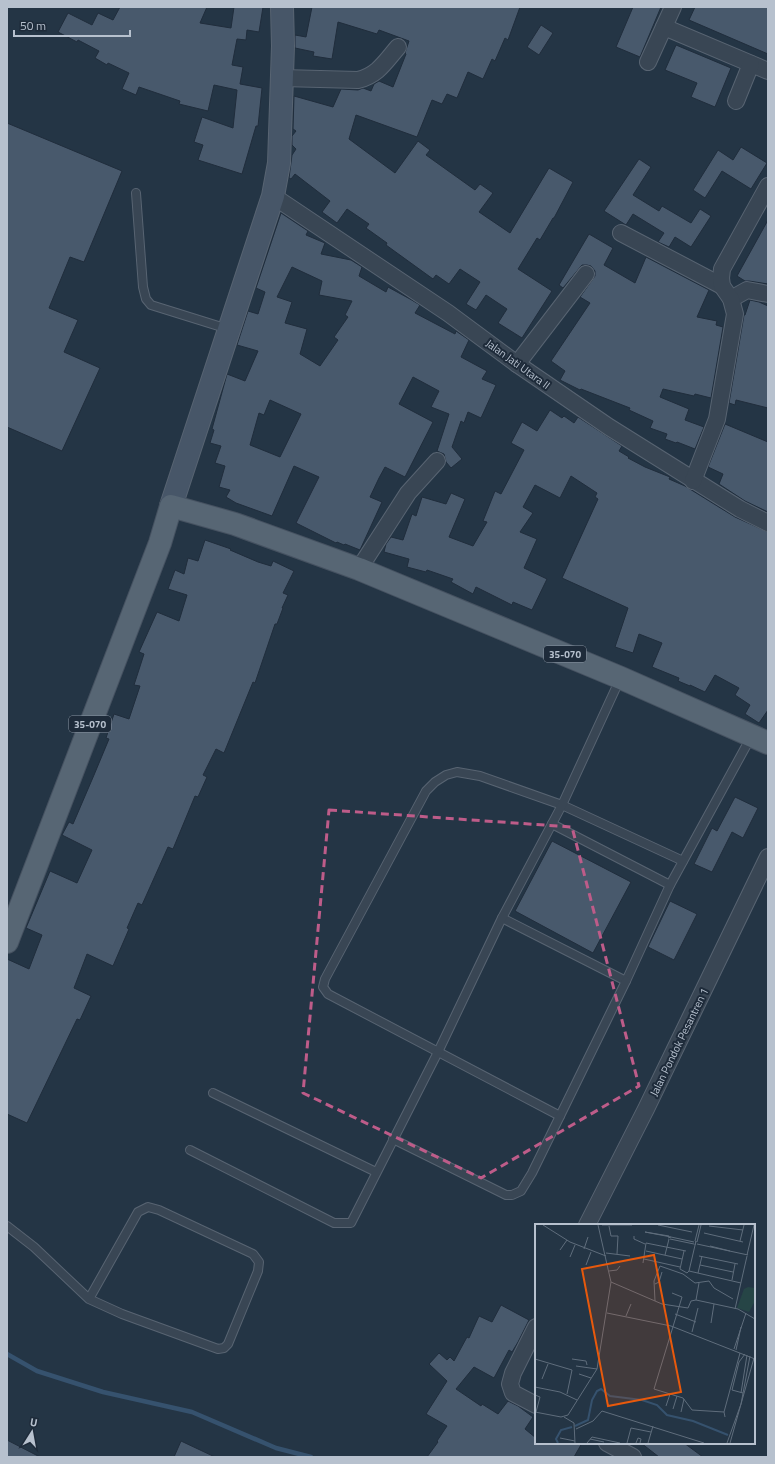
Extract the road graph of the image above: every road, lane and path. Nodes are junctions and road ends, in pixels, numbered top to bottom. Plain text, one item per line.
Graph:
1 (282, 7) edge
2 (673, 7) edge
3 (664, 27) junction
4 (398, 47) dead end
5 (648, 62) dead end
6 (751, 64) junction
7 (768, 71) edge
8 (282, 78) junction
9 (736, 101) dead end
10 (768, 186) edge
11 (136, 193) dead end
12 (273, 196) junction
13 (621, 233) dead end
14 (586, 274) dead end
15 (722, 286) junction
16 (768, 294) edge
17 (731, 299) junction
18 (230, 329) junction
19 (517, 364) junction
20 (437, 461) dead end
21 (693, 481) junction
22 (171, 506) junction
23 (768, 523) edge
24 (360, 569) junction
25 (621, 678) junction
26 (760, 739) edge
27 (562, 804) junction
28 (552, 824) junction
29 (768, 857) edge
30 (683, 861) junction
31 (670, 885) junction
32 (502, 918) junction
33 (7, 942) edge
34 (626, 981) junction
35 (438, 1052) junction
36 (214, 1093) dead end
37 (560, 1116) junction
38 (393, 1139) junction
39 (190, 1150) dead end
40 (376, 1172) junction
41 (588, 1224) edge
42 (7, 1226) edge
43 (89, 1299) junction
44 (535, 1329) edge
45 (535, 1404) edge
46 (609, 1444) edge
47 (633, 1457) edge

1 - 8 main road
2 - 3 street
3 - 5 street
3 - 6 street
4 - 8 street
6 - 7 street
6 - 9 street
8 - 12 main road
10 - 15 street
11 - 18 lane
12 - 18 main road
12 - 19 street, Jalan Jati Utara II
13 - 15 street
14 - 19 street
15 - 17 street
16 - 17 street
17 - 21 street
18 - 22 main road
19 - 21 street, Jalan Jati Utara II
20 - 24 street
21 - 23 street, Jalan Jati Utara II
22 - 24 main road, 35-070
22 - 33 main road, 35-070
24 - 25 main road, 35-070
25 - 26 main road, 35-070
25 - 27 lane
26 - 30 lane
27 - 28 lane
27 - 30 lane
27 - 35 lane
28 - 31 lane
28 - 32 lane
29 - 41 street, Jalan Pondok Pesantren 1
30 - 31 lane
31 - 34 lane
32 - 34 lane
32 - 35 lane
34 - 37 lane
35 - 37 lane
35 - 38 lane
36 - 40 lane
37 - 38 lane
38 - 40 lane
39 - 40 lane
42 - 43 lane
43 - 43 lane
44 - 45 street
46 - 47 street

